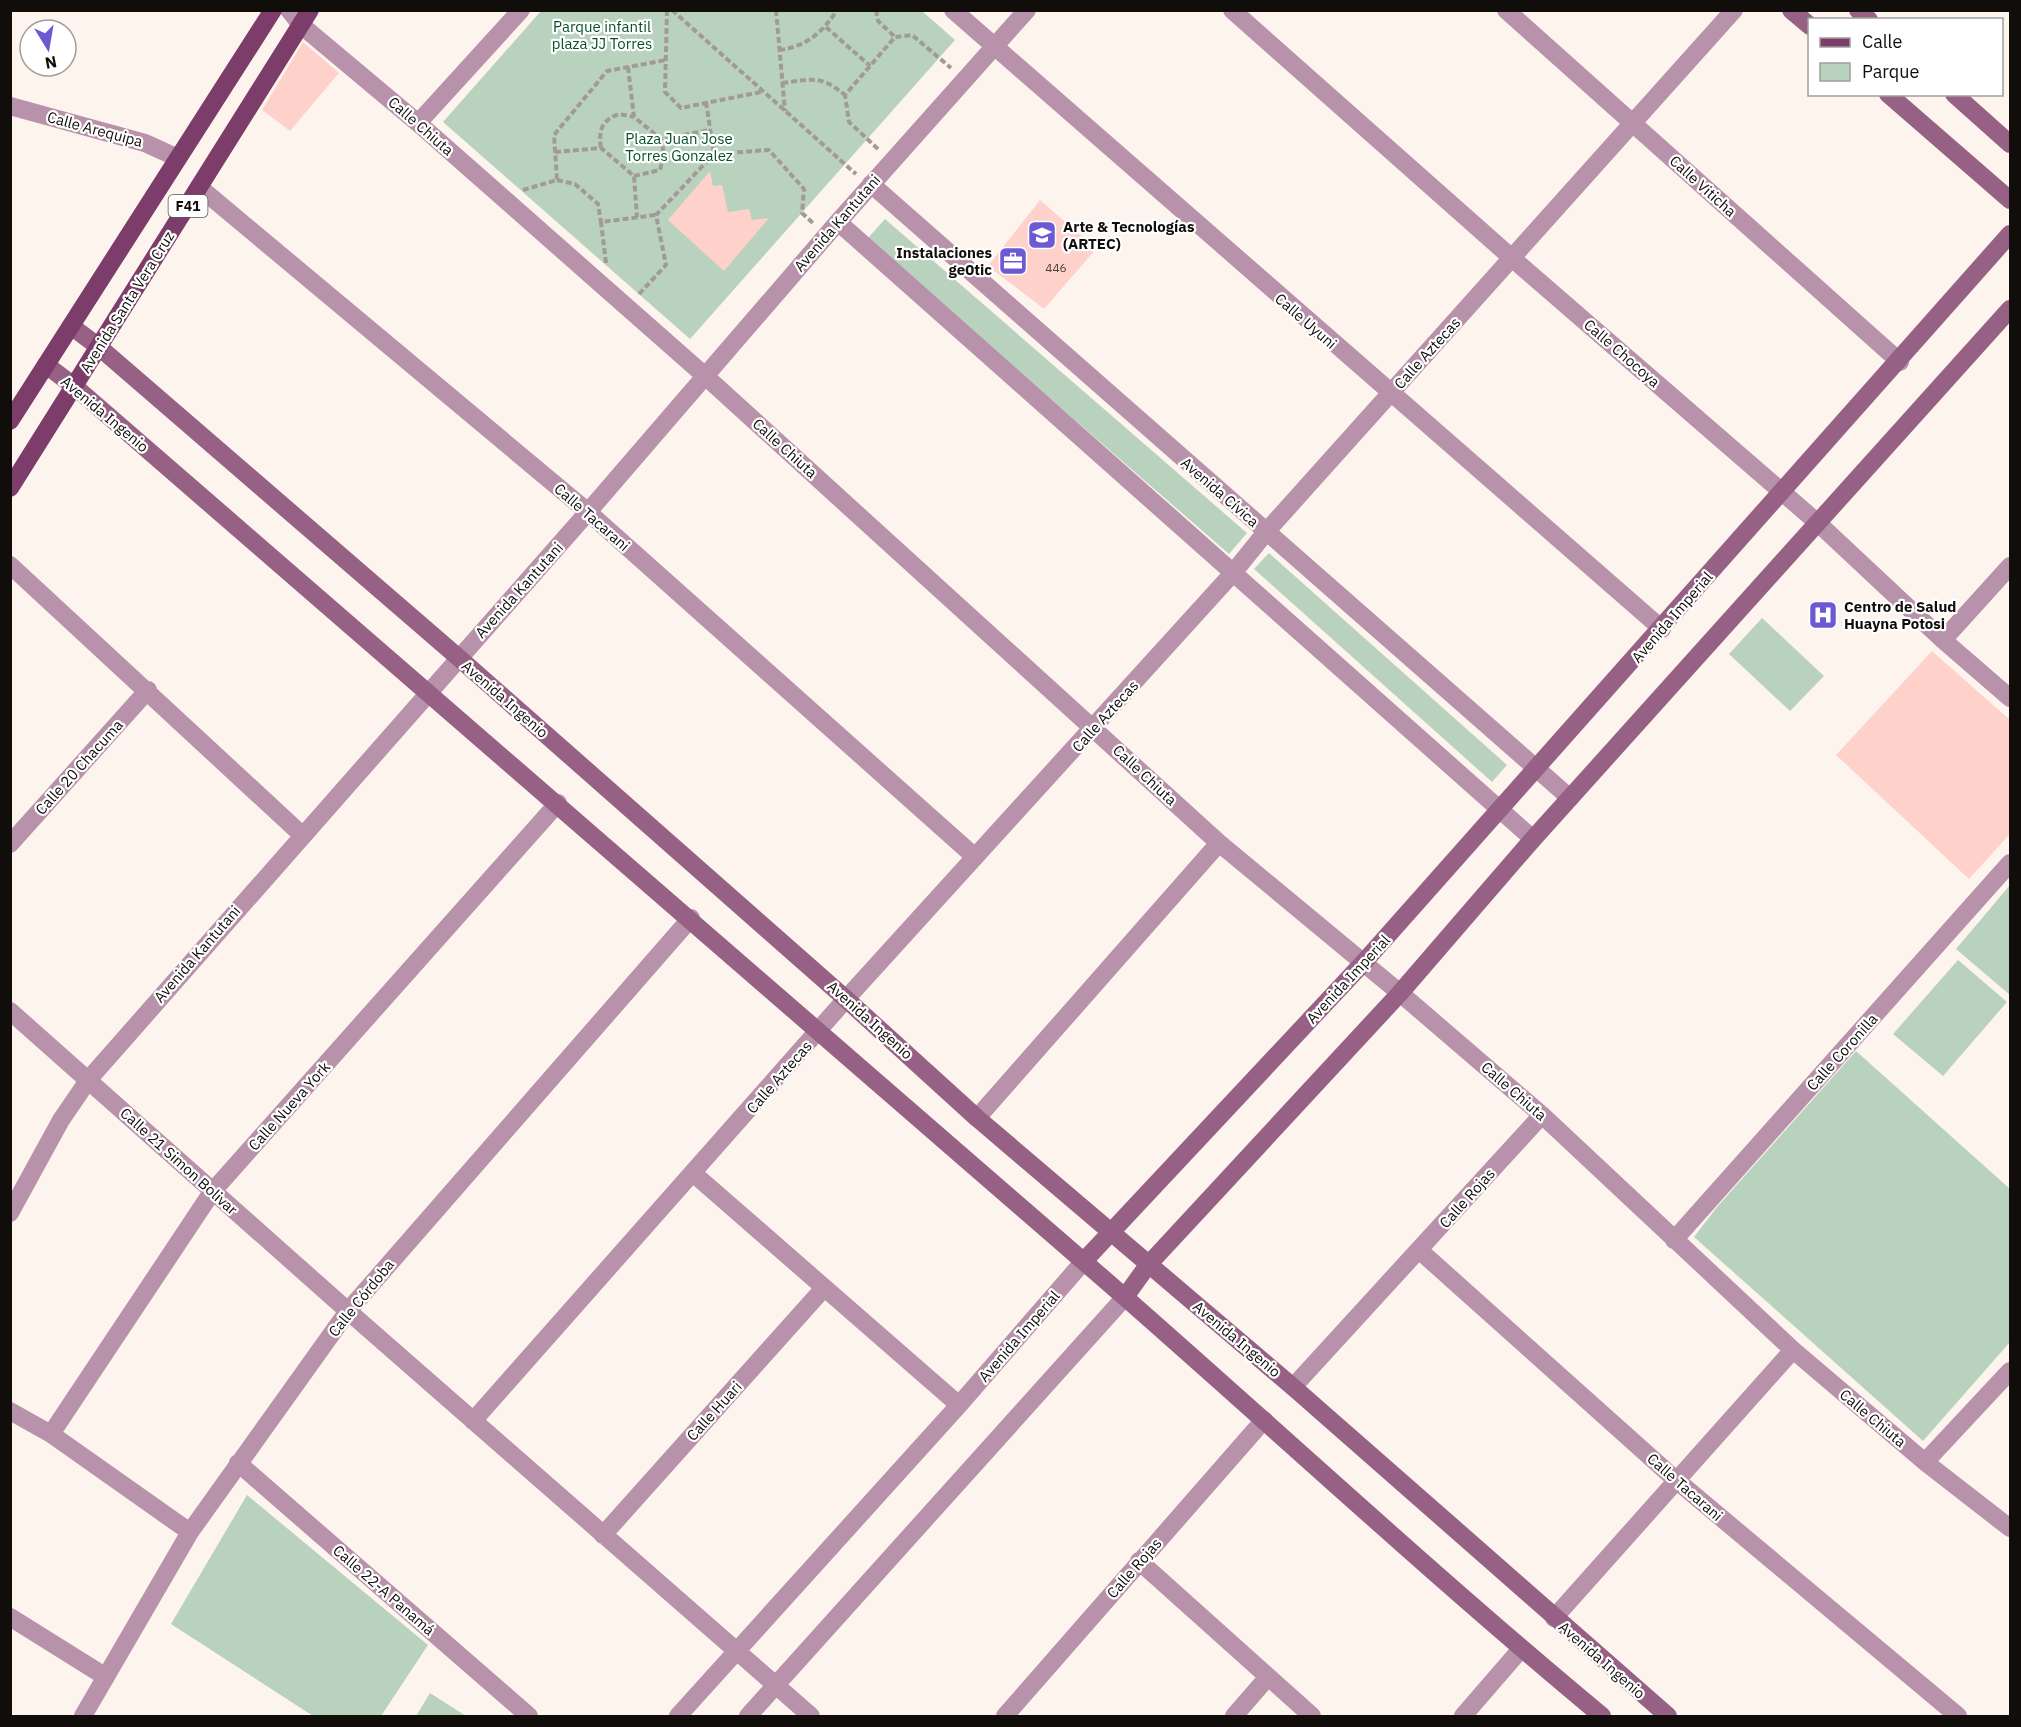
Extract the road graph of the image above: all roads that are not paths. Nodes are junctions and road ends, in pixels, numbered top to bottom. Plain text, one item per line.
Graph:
1 (273, 10) edge
2 (289, 10) edge
3 (521, 10) edge
4 (953, 10) edge
5 (1027, 10) edge
6 (1232, 10) edge
7 (1506, 10) edge
8 (1734, 10) edge
9 (1791, 10) edge
10 (306, 18) edge
11 (1808, 25) edge
12 (994, 47) junction
13 (1890, 96) edge
14 (1956, 96) edge
15 (10, 106) edge
16 (1632, 122) junction
17 (418, 123) junction
18 (2010, 144) edge
19 (178, 158) junction
20 (871, 184) junction
21 (199, 187) junction
22 (2010, 200) edge
23 (832, 229) junction
24 (2010, 234) edge
25 (1513, 259) junction
26 (2010, 309) edge
27 (71, 326) junction
28 (99, 347) junction
29 (1900, 362) junction
30 (46, 365) junction
31 (704, 375) junction
32 (74, 386) junction
33 (1390, 394) junction
34 (10, 421) edge
35 (10, 488) edge
36 (1782, 491) junction
37 (588, 512) junction
38 (1820, 524) junction
39 (1266, 532) junction
40 (10, 565) edge
41 (2010, 566) edge
42 (1233, 573) junction
43 (1662, 629) junction
44 (1943, 640) junction
45 (459, 658) junction
46 (148, 690) junction
47 (430, 692) junction
48 (2010, 698) edge
49 (1094, 729) junction
50 (1535, 770) junction
51 (1570, 798) junction
52 (558, 803) junction
53 (1500, 809) junction
54 (302, 835) junction
55 (1533, 839) junction
56 (1218, 843) junction
57 (10, 844) edge
58 (975, 857) junction
59 (2010, 863) edge
60 (691, 918) junction
61 (1364, 962) junction
62 (1400, 993) junction
63 (846, 999) junction
64 (10, 1011) edge
65 (819, 1031) junction
66 (88, 1078) junction
67 (1542, 1115) junction
68 (977, 1118) junction
69 (694, 1174) junction
70 (212, 1192) junction
71 (10, 1213) edge
72 (1110, 1232) junction
73 (1674, 1240) junction
74 (1419, 1250) junction
75 (1084, 1261) junction
76 (1148, 1265) junction
77 (824, 1288) junction
78 (1125, 1297) junction
79 (348, 1311) junction
80 (1793, 1350) junction
81 (2010, 1371) edge
82 (1293, 1387) junction
83 (959, 1405) junction
84 (10, 1411) edge
85 (1264, 1420) junction
86 (473, 1421) junction
87 (51, 1434) junction
88 (238, 1462) junction
89 (1925, 1462) junction
90 (1676, 1480) junction
91 (2010, 1528) edge
92 (190, 1532) junction
93 (603, 1535) junction
94 (1139, 1561) junction
95 (10, 1617) edge
96 (1554, 1618) junction
97 (1521, 1649) junction
98 (735, 1650) junction
99 (106, 1677) junction
100 (1268, 1677) junction
101 (776, 1685) junction
102 (83, 1716) edge
103 (529, 1716) edge
104 (678, 1716) edge
105 (748, 1716) edge
106 (812, 1716) edge
107 (1005, 1716) edge
108 (1234, 1716) edge
109 (1312, 1716) edge
110 (1463, 1716) edge
111 (1602, 1716) edge
112 (1668, 1716) edge
113 (1958, 1716) edge

1 - 19 main road, F41
2 - 10 street, Calle Chiuta
3 - 17 street
4 - 12 street, Calle Uyuni
5 - 12 street, Avenida Kantutani
6 - 25 street, Calle Chocoya
7 - 16 street, Calle Viticha
8 - 16 street, Calle Aztecas
9 - 11 street
10 - 17 street, Calle Chiuta
10 - 21 main road, Avenida Santa Vera Cruz / F41
12 - 20 street, Avenida Kantutani
12 - 33 street, Calle Uyuni
13 - 22 street
14 - 18 street
15 - 19 street, Calle Arequipa
16 - 25 street, Calle Aztecas
16 - 29 street, Calle Viticha
17 - 31 street, Calle Chiuta
19 - 27 main road, F41
20 - 23 street, Avenida Kantutani
20 - 39 street, Avenida Cívica
21 - 28 main road, Avenida Santa Vera Cruz / F41
21 - 37 street, Calle Tacarani
23 - 31 street, Avenida Kantutani
23 - 42 street
24 - 29 street, Avenida Imperial
25 - 33 street, Calle Aztecas
25 - 36 street, Calle Chocoya
26 - 38 street
27 - 28 street, Avenida Ingenio
27 - 30 main road, F41
28 - 32 main road, Avenida Santa Vera Cruz / F41
28 - 45 street, Avenida Ingenio
29 - 36 street, Avenida Imperial
30 - 32 street, Avenida Ingenio
30 - 34 main road, F41
31 - 37 street, Avenida Kantutani
31 - 49 street, Calle Chiuta
32 - 35 main road, Avenida Santa Vera Cruz / F41
32 - 47 street, Avenida Ingenio
33 - 39 street, Calle Aztecas
33 - 43 street, Calle Uyuni
36 - 38 street, Calle Chocoya
36 - 43 street, Avenida Imperial
37 - 45 street, Avenida Kantutani
37 - 58 street, Calle Tacarani
38 - 44 street, Calle Chocoya
38 - 51 street
39 - 42 street, Calle Aztecas
39 - 50 street, Avenida Cívica
40 - 46 street
41 - 44 street
42 - 49 street, Calle Aztecas
42 - 53 street
43 - 50 street, Avenida Imperial
44 - 48 street, Calle Chocoya
45 - 47 street, Avenida Kantutani
45 - 63 street, Avenida Ingenio
46 - 54 street
46 - 57 street, Calle 20 Chacuma
47 - 52 street, Avenida Ingenio
47 - 54 street, Avenida Kantutani
49 - 56 street, Calle Chiuta
49 - 58 street, Calle Aztecas
50 - 51 street, Avenida Cívica
50 - 53 street, Avenida Imperial
51 - 55 street
52 - 60 street, Avenida Ingenio
52 - 70 street, Calle Nueva York
53 - 55 street
53 - 61 street, Avenida Imperial
54 - 66 street, Avenida Kantutani
55 - 62 street
56 - 61 street, Calle Chiuta
56 - 68 street
58 - 63 street, Calle Aztecas
59 - 73 street, Calle Coronilla
60 - 65 street, Avenida Ingenio
60 - 79 street, Calle Córdoba
61 - 62 street, Calle Chiuta
61 - 72 street, Avenida Imperial
62 - 67 street, Calle Chiuta
62 - 76 street
63 - 65 street, Calle Aztecas
63 - 68 street, Avenida Ingenio
64 - 66 street, Calle 21 Simon Bolivar
65 - 69 street, Calle Aztecas
65 - 75 street, Avenida Ingenio
66 - 70 street, Calle 21 Simon Bolivar
66 - 71 street, Avenida Kantutani
67 - 73 street, Calle Chiuta
67 - 74 street, Calle Rojas
68 - 72 street, Avenida Ingenio
69 - 77 street
69 - 86 street, Calle Aztecas
70 - 79 street, Calle 21 Simon Bolivar
70 - 87 street, Calle Nueva York
72 - 75 street, Avenida Imperial
72 - 76 street, Avenida Ingenio
73 - 80 street, Calle Chiuta
74 - 82 street, Calle Rojas
74 - 90 street, Calle Tacarani
75 - 78 street, Avenida Ingenio
75 - 83 street, Avenida Imperial
76 - 78 street
76 - 82 street, Avenida Ingenio
77 - 83 street
77 - 93 street, Calle Huari
78 - 85 street, Avenida Ingenio
78 - 101 street
79 - 86 street, Calle 21 Simon Bolivar
79 - 88 street, Calle Córdoba
80 - 89 street, Calle Chiuta
80 - 90 street
81 - 89 street
82 - 96 street, Avenida Ingenio
83 - 98 street, Avenida Imperial
84 - 87 street
85 - 94 street, Calle Rojas
85 - 97 street, Avenida Ingenio
86 - 93 street, Calle 21 Simon Bolivar
87 - 92 street
88 - 92 street, Calle Córdoba
88 - 103 street, Calle 22-A Panamá
89 - 91 street, Calle Chiuta
90 - 96 street
90 - 113 street, Calle Tacarani
92 - 99 street, Calle Córdoba
93 - 98 street, Calle 21 Simon Bolivar
94 - 100 street
94 - 107 street, Calle Rojas
95 - 99 street
96 - 112 street, Avenida Ingenio
97 - 110 street
97 - 111 street, Avenida Ingenio
98 - 101 street, Calle 21 Simon Bolivar
98 - 104 street, Avenida Imperial
99 - 102 street, Calle Córdoba
100 - 108 street
100 - 109 street
101 - 105 street
101 - 106 street, Calle 21 Simon Bolivar

